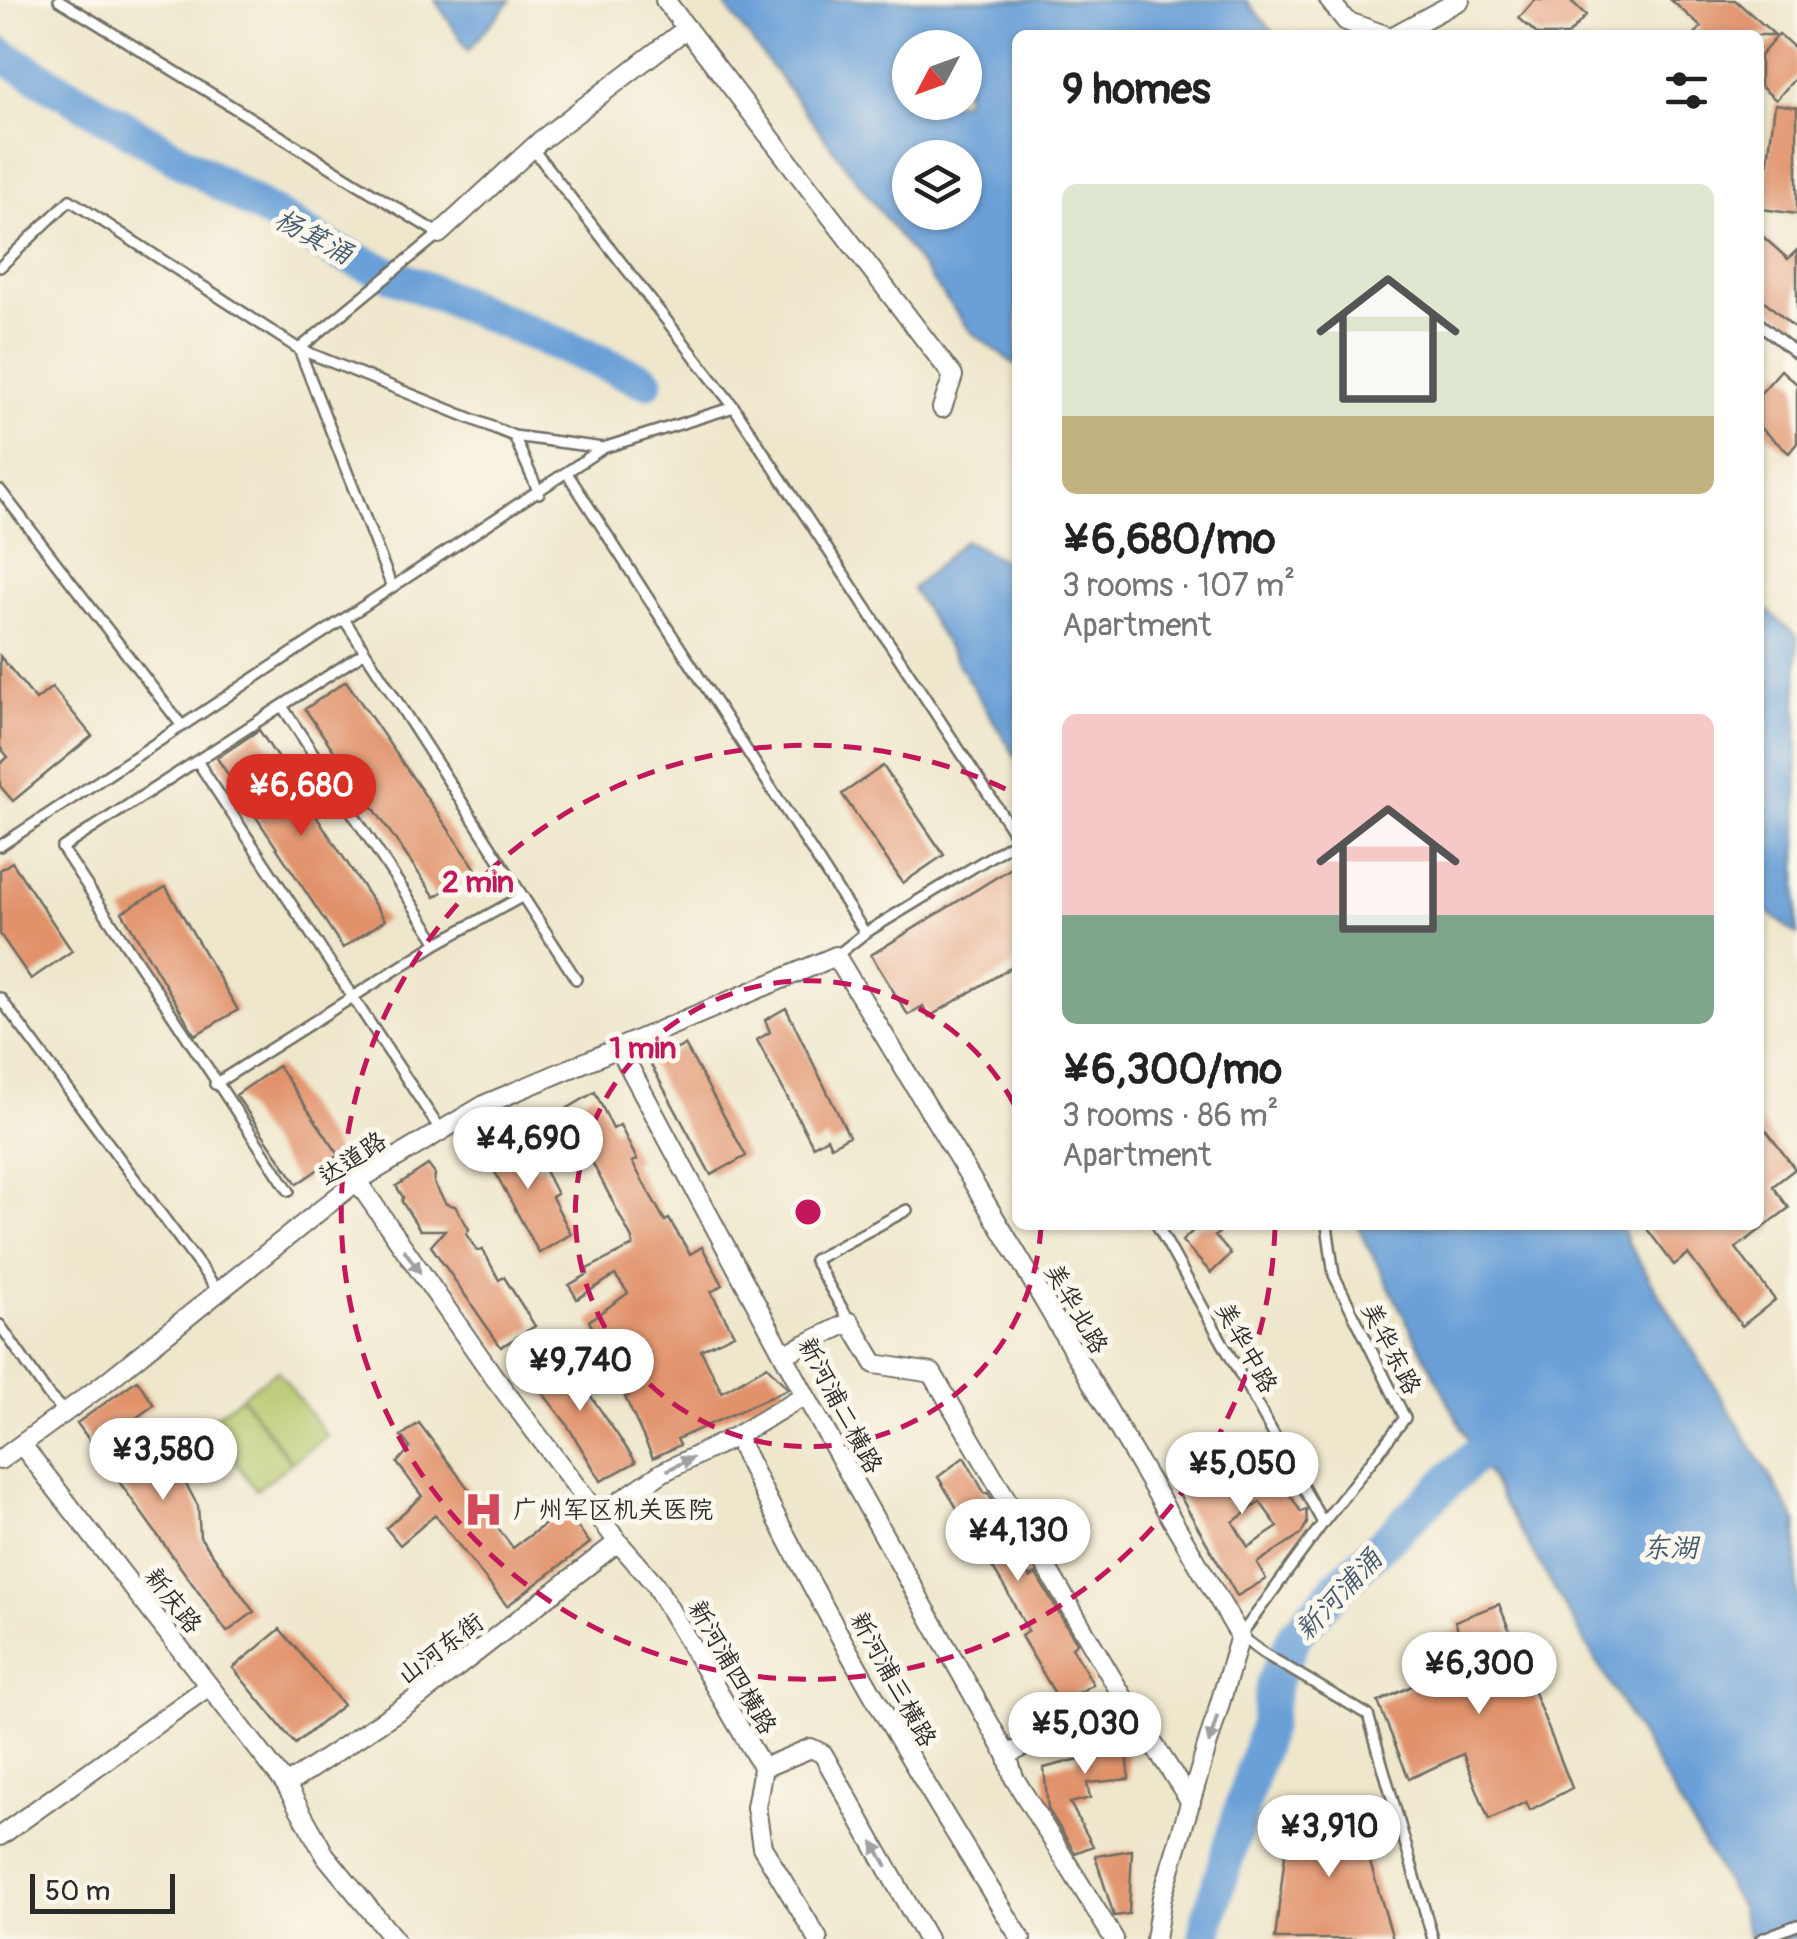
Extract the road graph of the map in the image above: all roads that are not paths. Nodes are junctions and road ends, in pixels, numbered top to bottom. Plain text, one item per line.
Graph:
1 (59, 0) edge
2 (666, 0) edge
3 (1330, 0) edge
4 (1460, 0) edge
5 (687, 28) junction
6 (1371, 30) edge
7 (1412, 30) edge
8 (532, 148) junction
9 (439, 234) junction
10 (0, 267) edge
11 (1764, 327) edge
12 (299, 349) junction
13 (1797, 354) edge
14 (734, 407) junction
15 (942, 408) dead end
16 (514, 436) junction
17 (604, 448) junction
18 (568, 473) junction
19 (0, 490) edge
20 (539, 492) junction
21 (392, 587) junction
22 (344, 619) junction
23 (365, 652) junction
24 (282, 706) junction
25 (182, 726) junction
26 (197, 761) junction
27 (1012, 830) edge
28 (1012, 843) edge
29 (0, 846) edge
30 (523, 896) junction
31 (865, 933) junction
32 (438, 944) junction
33 (836, 956) junction
34 (576, 979) dead end
35 (352, 997) junction
36 (0, 998) edge
37 (619, 1048) junction
38 (216, 1084) junction
39 (441, 1131) junction
40 (356, 1181) junction
41 (289, 1192) dead end
42 (907, 1210) dead end
43 (1160, 1230) edge
44 (1328, 1230) edge
45 (218, 1292) junction
46 (850, 1322) junction
47 (0, 1325) edge
48 (784, 1354) junction
49 (805, 1396) junction
50 (66, 1412) junction
51 (736, 1436) junction
52 (22, 1444) junction
53 (0, 1460) edge
54 (598, 1516) junction
55 (1323, 1523) junction
56 (618, 1542) junction
57 (1240, 1636) junction
58 (209, 1686) junction
59 (1123, 1697) junction
60 (1007, 1755) junction
61 (763, 1768) junction
62 (286, 1786) junction
63 (1191, 1802) junction
64 (0, 1836) edge
65 (1797, 1925) edge
66 (394, 1939) edge
67 (818, 1939) edge
68 (927, 1939) edge
69 (1020, 1939) edge
70 (1114, 1939) edge
71 (1155, 1939) edge
72 (1433, 1939) edge
73 (1761, 1939) edge

1 - 9 lane
2 - 5 street
3 - 6 street
4 - 7 street
5 - 8 street
5 - 15 street
8 - 9 street
8 - 14 lane
9 - 12 lane
10 - 12 lane
11 - 13 lane
12 - 16 lane
12 - 21 lane
14 - 17 lane
14 - 27 lane
16 - 17 lane
16 - 20 lane
17 - 18 lane
18 - 20 lane
18 - 31 lane
19 - 25 lane
20 - 21 lane
21 - 22 lane
22 - 23 lane
22 - 25 lane
23 - 24 lane
23 - 30 lane
24 - 26 lane
24 - 32 lane
25 - 29 lane
26 - 35 lane
26 - 38 lane
28 - 31 lane
30 - 32 lane
30 - 34 lane
31 - 33 lane
32 - 35 lane
33 - 37 street, 达道路
33 - 57 street, 美华北路
35 - 38 lane
35 - 39 lane
36 - 45 lane
37 - 39 street, 达道路
37 - 48 street, 新河浦二横路
38 - 41 lane
39 - 40 street, 达道路
40 - 45 street, 达道路
40 -> 54 street, 新河浦四横路
42 - 46 lane
43 - 55 lane, 美华中路
44 - 55 lane, 美华东路
45 - 50 street, 达道路
46 - 48 street
46 - 59 street
47 - 50 lane
48 - 49 street, 新河浦二横路
49 - 51 street
49 - 60 street, 新河浦二横路
50 - 52 street, 达道路
54 -> 51 street
51 - 69 street, 新河浦三横路
52 - 53 street, 达道路
52 - 58 street, 新庆路
54 - 56 street, 新河浦四横路
55 - 57 lane
56 - 61 street, 新河浦四横路
56 - 62 street, 山河东街
57 -> 63 street
57 - 72 lane
58 - 62 street, 新庆路
58 - 64 street
59 - 60 street
59 - 63 street
60 - 70 street, 新河浦二横路
61 - 67 street
68 -> 61 street, 新河浦四横路
62 - 66 street, 新庆路
63 - 71 street
65 - 73 lane

